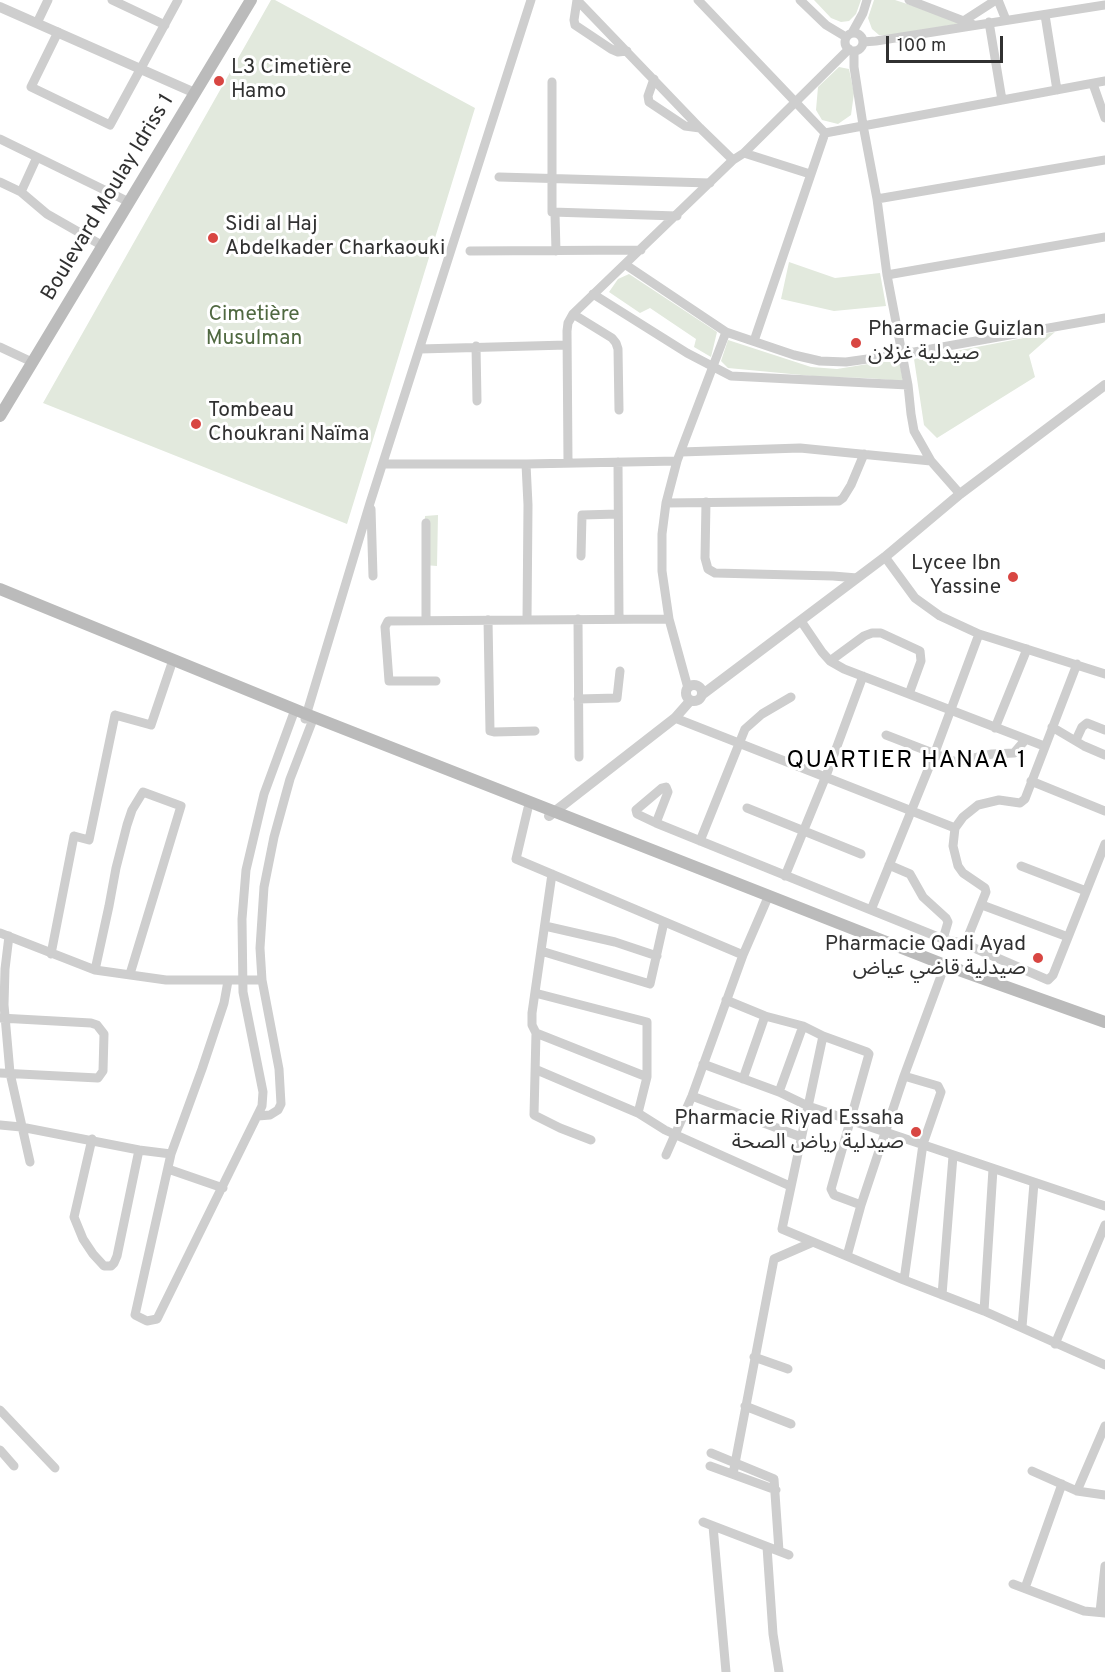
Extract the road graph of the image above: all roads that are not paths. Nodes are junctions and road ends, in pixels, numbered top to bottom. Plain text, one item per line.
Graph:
1 (48, 0) edge
2 (112, 0) edge
3 (178, 0) edge
4 (251, 0) edge
5 (531, 0) edge
6 (577, 0) edge
7 (698, 0) edge
8 (800, 0) edge
9 (867, 0) edge
10 (909, 0) edge
11 (997, 0) edge
12 (1105, 5) edge
13 (0, 7) edge
14 (863, 13) junction
15 (1045, 15) junction
16 (1006, 20) junction
17 (970, 22) junction
18 (989, 22) junction
19 (37, 23) junction
20 (165, 25) junction
21 (58, 32) junction
22 (849, 35) junction
23 (862, 39) junction
24 (852, 50) junction
25 (627, 51) junction
26 (141, 70) junction
27 (654, 79) junction
28 (1105, 81) edge
29 (552, 82) dead end
30 (1093, 84) junction
31 (1057, 90) junction
32 (195, 93) junction
33 (1002, 100) junction
34 (796, 101) junction
35 (1105, 118) edge
36 (863, 125) junction
37 (700, 128) junction
38 (825, 133) junction
39 (0, 139) edge
40 (744, 153) junction
41 (37, 157) junction
42 (733, 160) junction
43 (1105, 160) edge
44 (810, 174) junction
45 (499, 177) dead end
46 (551, 178) junction
47 (0, 182) edge
48 (710, 183) junction
49 (21, 192) junction
50 (877, 199) junction
51 (129, 202) junction
52 (555, 214) junction
53 (677, 216) junction
54 (1105, 237) edge
55 (103, 246) junction
56 (555, 250) junction
57 (641, 250) junction
58 (470, 251) dead end
59 (626, 265) junction
60 (887, 275) junction
61 (593, 294) junction
62 (573, 314) junction
63 (1105, 318) edge
64 (726, 332) junction
65 (754, 341) junction
66 (567, 345) junction
67 (476, 346) junction
68 (0, 347) edge
69 (420, 349) junction
70 (903, 354) junction
71 (32, 362) junction
72 (714, 366) junction
73 (908, 384) junction
74 (1105, 385) edge
75 (477, 401) dead end
76 (619, 410) dead end
77 (0, 416) edge
78 (864, 454) junction
79 (679, 456) junction
80 (931, 460) junction
81 (568, 462) junction
82 (618, 462) junction
83 (384, 464) junction
84 (526, 464) junction
85 (960, 494) junction
86 (706, 502) junction
87 (370, 503) junction
88 (666, 503) junction
89 (618, 514) junction
90 (426, 523) dead end
91 (581, 556) dead end
92 (885, 557) junction
93 (373, 576) dead end
94 (857, 578) junction
95 (0, 589) edge
96 (0, 598) edge
97 (669, 618) junction
98 (579, 619) junction
99 (619, 619) junction
100 (426, 620) junction
101 (488, 620) junction
102 (527, 620) junction
103 (801, 621) junction
104 (979, 634) junction
105 (1027, 649) junction
106 (830, 661) junction
107 (172, 664) junction
108 (1077, 664) junction
109 (620, 670) dead end
110 (1105, 674) edge
111 (863, 676) junction
112 (436, 681) dead end
113 (688, 688) junction
114 (703, 693) junction
115 (909, 694) junction
116 (791, 697) dead end
117 (579, 699) junction
118 (690, 701) junction
119 (951, 710) junction
120 (675, 717) junction
121 (304, 718) junction
122 (1052, 727) junction
123 (995, 728) junction
124 (1105, 730) edge
125 (535, 731) dead end
126 (886, 735) dead end
127 (1026, 739) junction
128 (1076, 740) junction
129 (739, 742) junction
130 (1044, 746) junction
131 (934, 755) junction
132 (1105, 755) edge
133 (579, 757) dead end
134 (826, 777) junction
135 (469, 781) junction
136 (1031, 781) junction
137 (528, 808) junction
138 (747, 808) dead end
139 (1105, 811) edge
140 (911, 812) junction
141 (552, 813) junction
142 (656, 823) dead end
143 (955, 828) junction
144 (803, 831) junction
145 (700, 841) junction
146 (1105, 844) edge
147 (861, 854) dead end
148 (889, 865) junction
149 (1021, 866) dead end
150 (552, 874) junction
151 (785, 876) junction
152 (1086, 891) junction
153 (768, 899) junction
154 (982, 905) junction
155 (871, 910) junction
156 (664, 922) junction
157 (545, 926) junction
158 (4, 935) edge
159 (1068, 937) junction
160 (944, 939) junction
161 (965, 944) junction
162 (541, 951) junction
163 (51, 954) junction
164 (743, 955) junction
165 (657, 956) junction
166 (3, 969) edge
167 (944, 969) junction
168 (95, 970) junction
169 (130, 975) junction
170 (243, 980) junction
171 (262, 980) junction
172 (228, 981) junction
173 (535, 993) junction
174 (726, 1000) junction
175 (765, 1016) junction
176 (2, 1018) edge
177 (1105, 1022) edge
178 (802, 1026) junction
179 (1105, 1030) edge
180 (536, 1033) junction
181 (823, 1036) junction
182 (703, 1064) junction
183 (537, 1070) junction
184 (5, 1073) edge
185 (904, 1076) junction
186 (647, 1077) junction
187 (743, 1079) junction
188 (778, 1092) junction
189 (692, 1096) junction
190 (808, 1106) junction
191 (638, 1113) junction
192 (258, 1116) junction
193 (849, 1119) junction
194 (0, 1125) edge
195 (21, 1127) junction
196 (886, 1131) junction
197 (675, 1135) junction
198 (801, 1137) junction
199 (92, 1139) junction
200 (591, 1140) dead end
201 (922, 1144) junction
202 (139, 1150) junction
203 (171, 1154) junction
204 (666, 1155) dead end
205 (953, 1156) junction
206 (30, 1162) dead end
207 (168, 1169) junction
208 (993, 1169) junction
209 (1034, 1183) junction
210 (790, 1185) junction
211 (223, 1188) junction
212 (861, 1205) junction
213 (1105, 1206) edge
214 (1104, 1230) edge
215 (813, 1242) junction
216 (847, 1256) junction
217 (904, 1280) junction
218 (942, 1295) junction
219 (984, 1311) junction
220 (1022, 1328) junction
221 (1055, 1344) junction
222 (754, 1357) junction
223 (1105, 1365) edge
224 (788, 1369) dead end
225 (745, 1406) junction
226 (0, 1410) edge
227 (791, 1424) dead end
228 (1105, 1426) edge
229 (1103, 1437) edge
230 (0, 1450) edge
231 (711, 1453) dead end
232 (734, 1461) junction
233 (14, 1466) dead end
234 (710, 1466) dead end
235 (56, 1468) dead end
236 (1032, 1471) dead end
237 (733, 1474) junction
238 (1062, 1484) junction
239 (776, 1490) junction
240 (1077, 1491) junction
241 (1105, 1495) edge
242 (767, 1547) junction
243 (779, 1551) junction
244 (789, 1555) dead end
245 (1105, 1566) edge
246 (1013, 1584) dead end
247 (1025, 1588) junction
248 (1103, 1612) edge
249 (726, 1672) edge
250 (779, 1672) edge

1 - 19 street
2 - 20 street
3 - 20 street
4 - 32 main road, Boulevard Moulay Idriss 1
5 - 69 street
6 - 25 street
6 - 25 street
7 - 34 street
8 - 22 street
9 - 14 street
10 - 17 street
11 - 16 street
11 - 17 street
12 - 15 street
13 - 19 street
14 - 22 street
14 - 23 street
15 - 16 street
15 - 31 street
16 - 18 street
17 - 18 street
17 - 23 street
18 - 33 street
19 - 21 street
20 - 26 street
21 - 26 street
21 - 26 street
22 - 23 street
22 - 24 street
23 - 24 street
24 - 34 street
24 - 36 street
25 - 27 street
26 - 32 street
27 - 37 street
27 - 37 street
28 - 30 street
29 - 46 street
30 - 31 street
30 - 35 street
31 - 33 street
32 - 51 main road, Boulevard Moulay Idriss 1
33 - 36 street
34 - 38 street
34 - 40 street
36 - 38 street
36 - 50 street
37 - 42 street
38 - 44 street
39 - 41 street
40 - 42 street
40 - 44 street
41 - 49 street
41 - 51 street
42 - 48 street
43 - 50 street
44 - 65 street
45 - 46 street
46 - 48 street
46 - 52 street
47 - 49 street
48 - 53 street
49 - 55 street
50 - 60 street
51 - 55 main road, Boulevard Moulay Idriss 1
52 - 53 street
52 - 56 street
53 - 57 street
54 - 60 street
55 - 71 main road, Boulevard Moulay Idriss 1
56 - 57 street
56 - 58 street
57 - 59 street
59 - 61 street
59 - 64 street
60 - 70 street
61 - 62 street
61 - 72 street
62 - 66 street
62 - 76 street
63 - 70 street
64 - 65 street
64 - 72 street
65 - 70 street
66 - 67 street
66 - 81 street
67 - 69 street
67 - 75 street
68 - 71 street
69 - 83 street
70 - 73 street
71 - 77 main road, Boulevard Moulay Idriss 1
72 - 73 street
72 - 79 street
73 - 80 street
74 - 85 street
78 - 79 street
78 - 80 street
78 - 86 street
79 - 82 street
79 - 88 street
80 - 85 street
81 - 82 street
81 - 84 street
82 - 89 street
83 - 84 street
83 - 87 street
84 - 102 street
85 - 92 street
86 - 88 street
86 - 94 street
87 - 93 street
87 - 121 street
88 - 97 street
89 - 91 street
89 - 99 street
90 - 100 street
92 - 94 street
92 - 104 street
94 - 103 street
95 - 107 main road
96 - 107 main road
97 - 99 street
97 - 113 street
98 - 99 street
98 - 102 street
98 - 117 street
100 - 101 street
100 - 112 street
101 - 102 street
101 - 125 street
103 - 106 street
103 - 114 street
104 - 105 street
104 - 119 street
105 - 108 street
105 - 123 street
106 - 111 street
106 - 115 street
107 - 121 main road
107 - 163 street
108 - 110 street
108 - 122 street
109 - 117 street
111 - 115 street
111 - 134 street
113 - 114 street
113 - 118 street
114 - 118 street
115 - 119 street
116 - 129 street
117 - 133 street
118 - 120 street
119 - 123 street
119 - 131 street
120 - 129 street
120 - 141 street
121 - 135 main road
121 - 170 street
121 - 171 street
122 - 128 street
122 - 130 street
123 - 127 street
124 - 128 street
126 - 131 street
127 - 130 street
127 - 131 street
128 - 132 street
129 - 134 street
129 - 145 street
130 - 136 street
131 - 140 street
134 - 140 street
134 - 144 street
135 - 137 main road
135 - 141 main road
136 - 139 street
136 - 143 street
137 - 141 main road
137 - 150 street
138 - 144 street
140 - 143 street
140 - 148 street
141 - 153 main road
142 - 145 street
143 - 154 street
144 - 147 street
144 - 151 street
145 - 151 street
146 - 152 street
148 - 155 street
148 - 160 street
149 - 152 street
150 - 156 street
150 - 157 street
151 - 155 street
152 - 159 street
153 - 164 street
153 - 167 main road
154 - 159 street
154 - 161 street
155 - 160 street
156 - 164 street
156 - 165 street
157 - 162 street
157 - 165 street
158 - 163 street
158 - 166 street
159 - 161 street
160 - 161 street
162 - 165 street
162 - 173 street
163 - 168 street
164 - 174 street
166 - 176 street
167 - 177 main road
167 - 179 main road
167 - 185 street
168 - 169 street
168 - 169 street
169 - 172 street
170 - 171 street
170 - 172 street
170 - 192 street
171 - 192 street
172 - 203 street
173 - 180 street
173 - 186 street
174 - 175 street
174 - 182 street
175 - 178 street
175 - 187 street
176 - 184 street
176 - 184 street
178 - 181 street
178 - 188 street
180 - 183 street
180 - 186 street
181 - 190 street
181 - 193 street
182 - 187 street
182 - 189 street
183 - 191 street
183 - 200 street
184 - 195 street
185 - 196 street
185 - 201 street
186 - 191 street
187 - 188 street
188 - 190 street
189 - 197 street
189 - 198 street
190 - 193 street
190 - 198 street
191 - 197 street
192 - 211 street
193 - 196 street
193 - 212 street
194 - 195 street
195 - 199 street
195 - 206 street
196 - 201 street
196 - 212 street
197 - 204 street
197 - 210 street
198 - 210 street
199 - 202 street
199 - 202 street
201 - 205 street
201 - 217 street
202 - 203 street
203 - 207 street
205 - 208 street
205 - 218 street
207 - 211 street
207 - 211 street
208 - 209 street
208 - 219 street
209 - 213 street
209 - 220 street
210 - 215 street
212 - 216 street
214 - 221 street
215 - 216 street
215 - 222 street
216 - 217 street
217 - 218 street
218 - 219 street
219 - 220 street
220 - 221 street
221 - 223 street
222 - 224 street
222 - 225 street
225 - 227 street
225 - 232 street
226 - 235 street
228 - 229 street
229 - 240 street
230 - 233 street
231 - 232 street
232 - 237 street
232 - 239 street
234 - 237 street
236 - 238 street
237 - 239 street
238 - 240 street
238 - 247 street
239 - 243 street
240 - 241 street
242 - 243 street
242 - 249 street
242 - 250 street
243 - 244 street
245 - 248 street
246 - 247 street
247 - 248 street

